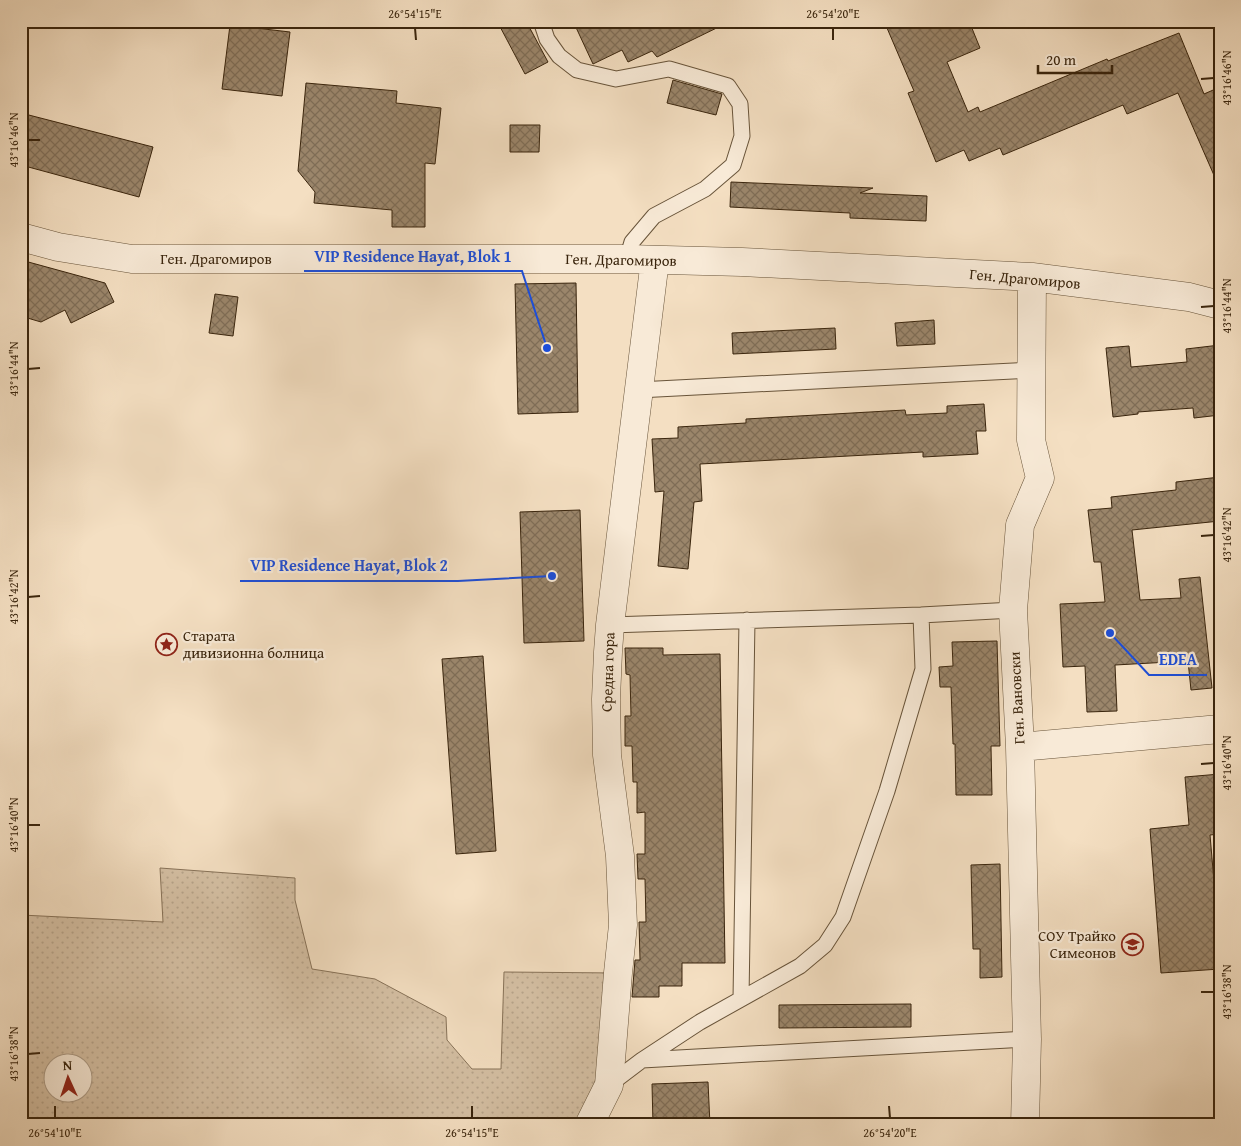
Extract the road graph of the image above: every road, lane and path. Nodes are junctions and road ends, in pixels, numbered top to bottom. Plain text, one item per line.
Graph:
1 (541, 21) edge
2 (21, 238) edge
3 (627, 260) junction
4 (655, 260) junction
5 (1032, 277) junction
6 (1220, 304) edge
7 (1031, 370) junction
8 (638, 390) junction
9 (1012, 610) junction
10 (921, 615) junction
11 (746, 620) junction
12 (610, 625) junction
13 (1220, 729) edge
14 (1020, 747) junction
15 (741, 999) junction
16 (1027, 1039) junction
17 (642, 1060) junction
18 (609, 1085) junction
19 (589, 1125) edge
20 (1025, 1125) edge

1 - 3 lane
2 - 3 street, Ген. Драгомиров
3 - 4 street, Ген. Драгомиров
4 - 5 street, Ген. Драгомиров
4 - 8 street, Средна гора
5 - 6 street, Ген. Драгомиров
5 - 7 street, Ген. Вановски
7 - 8 lane
7 - 9 street, Ген. Вановски
8 - 12 street, Средна гора
9 - 10 lane
9 - 14 street, Ген. Вановски
10 - 11 lane
10 - 15 lane
11 - 12 lane
11 - 15 lane
12 - 18 street, Средна гора
13 - 14 street
14 - 16 street, Ген. Вановски
15 - 17 lane
16 - 17 lane
16 - 20 street, Ген. Вановски
17 - 18 lane
18 - 19 street

